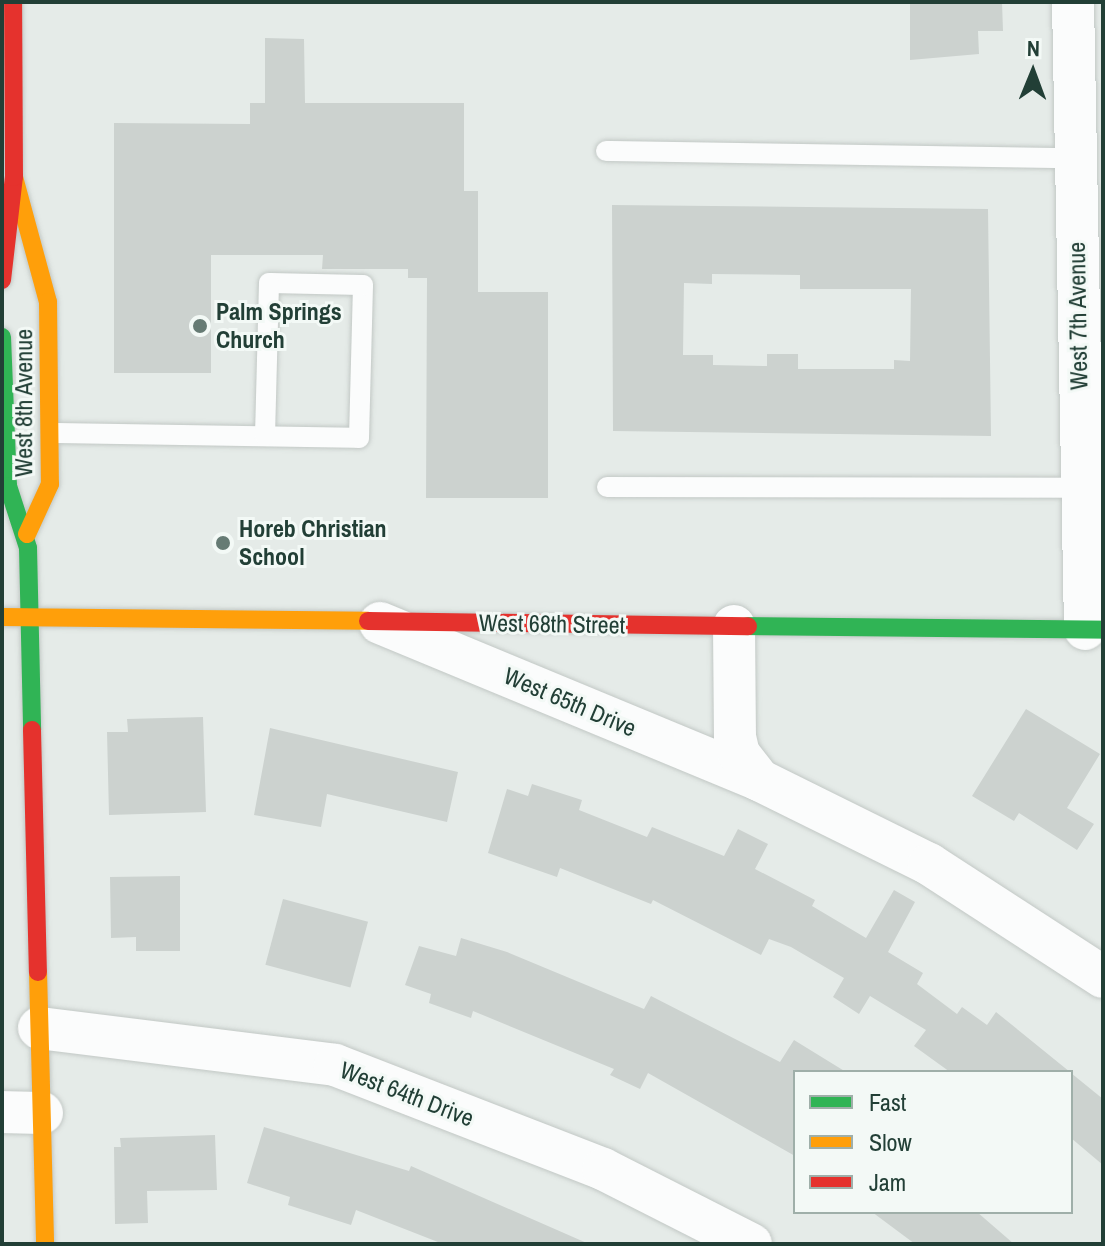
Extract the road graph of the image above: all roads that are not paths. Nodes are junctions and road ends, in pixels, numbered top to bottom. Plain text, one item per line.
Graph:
1 (13, 2) edge
2 (1073, 2) edge
3 (8, 109) edge
4 (606, 151) dead end
5 (1076, 158) junction
6 (14, 177) junction
7 (1090, 214) edge
8 (2, 280) edge
9 (2, 337) edge
10 (51, 433) junction
11 (265, 436) junction
12 (5, 486) edge
13 (607, 487) dead end
14 (1081, 488) junction
15 (27, 534) junction
16 (2, 617) edge
17 (30, 617) junction
18 (380, 623) junction
19 (734, 626) junction
20 (1094, 630) edge
21 (759, 780) junction
22 (1103, 977) edge
23 (39, 1028) junction
24 (22, 1113) edge
25 (45, 1244) edge
26 (751, 1244) edge

1 - 3 street, West 8th Avenue
2 - 5 street, West 7th Avenue
3 - 6 street, West 8th Avenue
4 - 5 lane
5 - 7 street, West 7th Avenue
6 - 8 street, West 8th Avenue
6 - 10 street, West 8th Avenue
7 - 14 street, West 7th Avenue
9 - 12 street, West 8th Avenue
10 - 11 lane
10 - 15 street, West 8th Avenue
11 - 11 lane
12 - 15 street, West 8th Avenue
13 - 14 lane
14 - 20 street, West 7th Avenue
15 - 17 street, West 8th Avenue
16 - 17 street, West 68th Street
17 - 18 street, West 68th Street
17 - 23 street, West 8th Avenue
18 - 19 street, West 68th Street
18 - 21 street, West 65th Drive
19 - 20 street, West 68th Street
19 - 21 street
21 - 22 street, West 65th Drive
23 - 24 street, West 8th Avenue
23 - 26 street, West 64th Drive
24 - 25 street, West 8th Avenue

